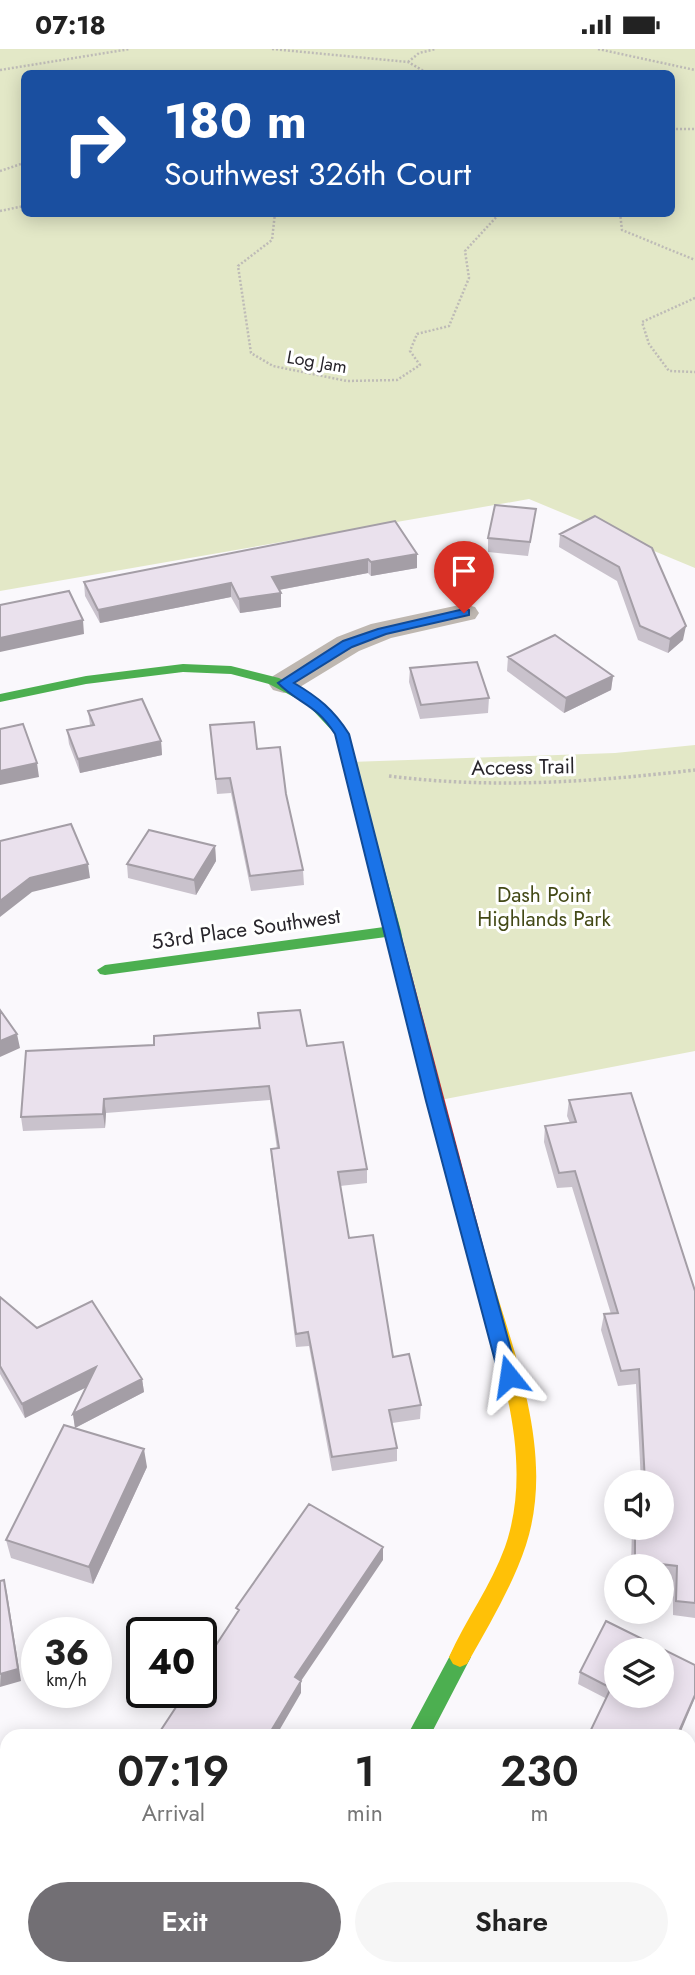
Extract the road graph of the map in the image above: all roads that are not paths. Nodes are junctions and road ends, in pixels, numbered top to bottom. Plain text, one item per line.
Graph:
1 (464, 613) dead end
2 (284, 683) junction
3 (0, 698) edge
4 (393, 930) junction
5 (105, 969) dead end
6 (422, 1729) edge

1 - 2 street
2 - 3 street
2 - 4 street
4 - 5 street, 53rd Place Southwest
4 - 6 street

